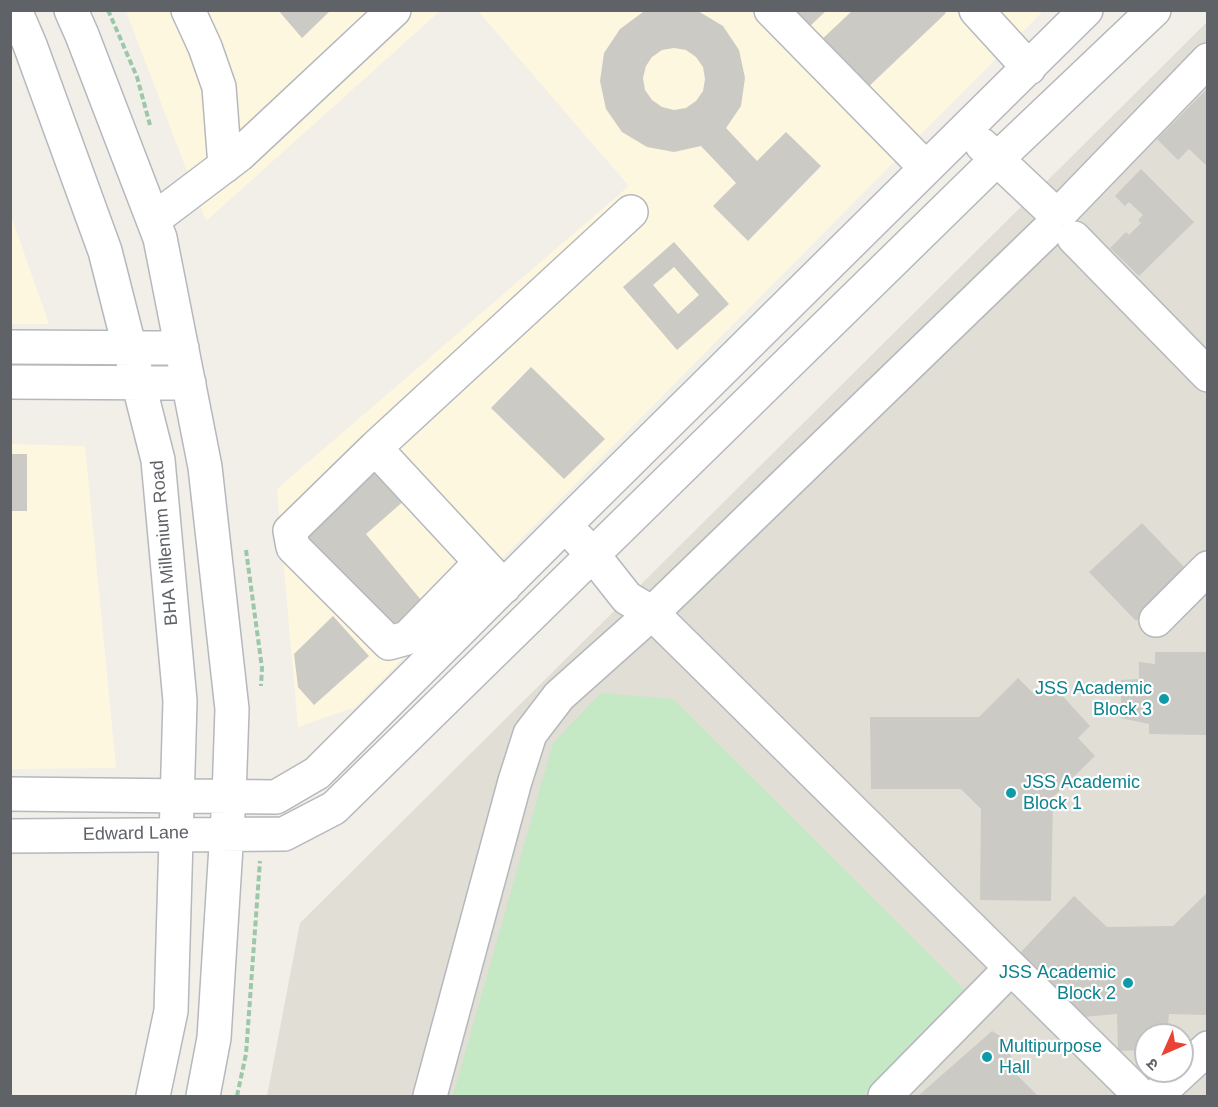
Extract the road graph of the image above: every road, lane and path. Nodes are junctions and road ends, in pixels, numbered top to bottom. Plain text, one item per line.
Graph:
1 (15, 10) edge
2 (71, 10) edge
3 (188, 10) edge
4 (394, 10) edge
5 (771, 10) edge
6 (976, 10) edge
7 (1086, 10) edge
8 (1154, 10) edge
9 (1208, 60) edge
10 (1029, 68) junction
11 (967, 128) junction
12 (996, 160) junction
13 (225, 166) junction
14 (926, 168) junction
15 (631, 212) dead end
16 (153, 220) junction
17 (1060, 222) junction
18 (10, 347) edge
19 (129, 348) junction
20 (182, 348) junction
21 (1208, 375) edge
22 (10, 382) edge
23 (138, 383) junction
24 (189, 383) junction
25 (375, 448) junction
26 (564, 526) junction
27 (593, 555) junction
28 (481, 562) junction
29 (1208, 568) edge
30 (504, 587) junction
31 (652, 613) junction
32 (1156, 620) dead end
33 (10, 794) edge
34 (177, 795) junction
35 (244, 797) junction
36 (176, 833) junction
37 (225, 834) junction
38 (262, 834) junction
39 (10, 836) edge
40 (1011, 968) junction
41 (1208, 1048) edge
42 (153, 1096) edge
43 (203, 1096) edge
44 (237, 1096) edge
45 (429, 1096) edge
46 (885, 1096) edge
47 (1141, 1096) edge
48 (1156, 1096) edge

1 - 19 street, BHA Millenium Road
2 - 16 street
3 - 13 street
4 - 13 street
5 - 14 street
6 - 10 street
7 - 10 street, Edward Lane
8 - 12 street, Edward Lane
9 - 17 street
10 - 11 street, Edward Lane
11 - 12 street
11 - 14 street, Edward Lane
12 - 17 street
12 - 27 street, Edward Lane
13 - 16 street
14 - 26 street, Edward Lane
15 - 25 street
16 - 20 street
17 - 21 street
17 - 31 street
18 - 19 street
19 - 20 street
19 - 23 street, BHA Millenium Road
20 - 24 street
22 - 23 street
23 - 24 street
23 - 34 street, BHA Millenium Road
24 - 35 street
25 - 28 street
25 - 28 street
26 - 27 street
26 - 30 street, Edward Lane
27 - 31 street
27 - 38 street, Edward Lane
28 - 30 street
29 - 32 street
30 - 35 street, Edward Lane
31 - 40 street
31 - 45 street
33 - 34 street, Edward Lane
34 - 35 street, Edward Lane
34 - 36 street, BHA Millenium Road
35 - 37 street
36 - 37 street, Edward Lane
36 - 39 street, Edward Lane
36 - 42 street, BHA Millenium Road
37 - 38 street, Edward Lane
37 - 43 street
38 - 44 path
40 - 46 street
40 - 47 street
41 - 48 street

